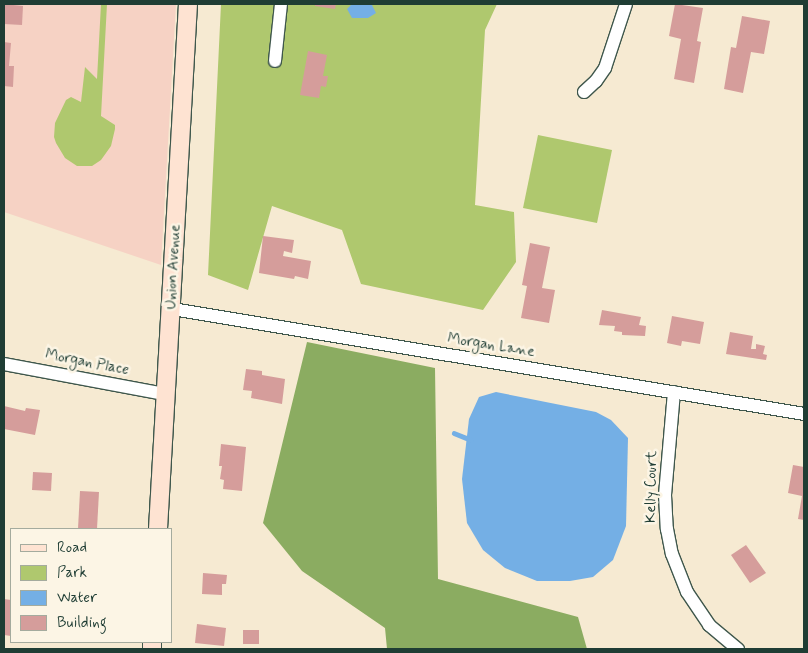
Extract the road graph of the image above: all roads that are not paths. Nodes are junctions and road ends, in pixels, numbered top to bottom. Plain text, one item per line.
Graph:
1 (188, 4) edge
2 (281, 4) edge
3 (626, 4) edge
4 (275, 60) dead end
5 (584, 92) dead end
6 (172, 309) junction
7 (4, 364) edge
8 (674, 392) junction
9 (165, 394) junction
10 (804, 414) edge
11 (158, 528) edge
12 (738, 649) edge

1 - 6 street, Union Avenue
2 - 4 street
3 - 5 street
6 - 8 street, Morgan Lane
6 - 9 street, Union Avenue
7 - 9 street, Morgan Place
8 - 10 street, Morgan Lane
8 - 12 street, Kelly Court
9 - 11 street, Union Avenue

